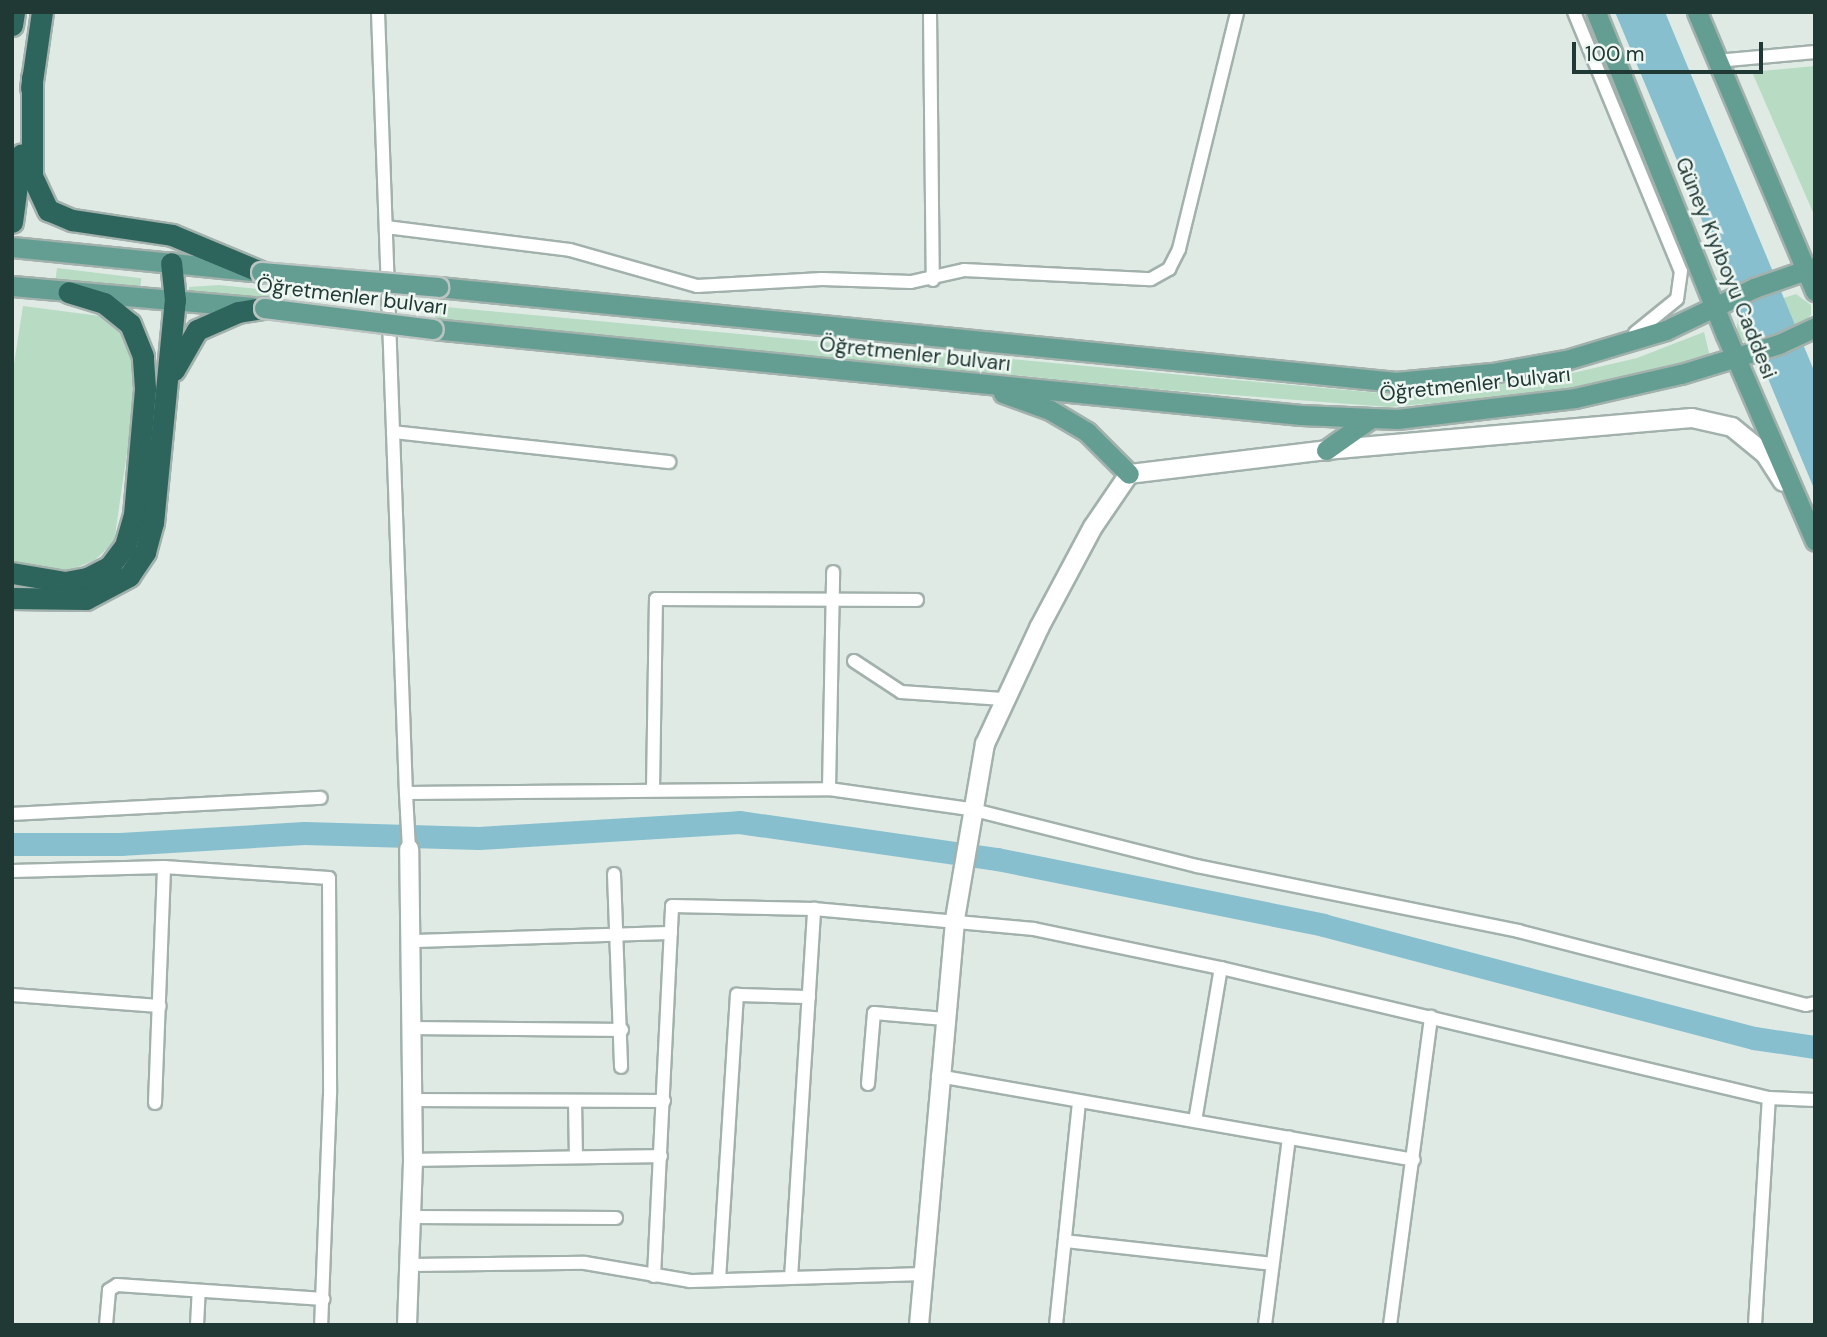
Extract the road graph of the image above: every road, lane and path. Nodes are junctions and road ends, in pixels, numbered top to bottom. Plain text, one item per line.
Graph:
1 (14, 12) edge
2 (41, 12) edge
3 (378, 12) edge
4 (930, 12) edge
5 (1237, 12) edge
6 (1574, 12) edge
7 (1596, 12) edge
8 (1697, 12) edge
9 (12, 25) edge
10 (1815, 52) edge
11 (1717, 61) junction
12 (32, 77) junction
13 (12, 222) edge
14 (386, 227) junction
15 (12, 247) edge
16 (171, 263) junction
17 (1809, 269) edge
18 (261, 272) junction
19 (933, 280) junction
20 (12, 286) edge
21 (697, 286) junction
22 (1815, 291) edge
23 (69, 292) junction
24 (175, 300) junction
25 (1722, 304) junction
26 (264, 308) junction
27 (694, 313) junction
28 (1810, 330) edge
29 (1617, 344) junction
30 (1743, 356) junction
31 (973, 383) junction
32 (165, 406) junction
33 (1371, 418) junction
34 (393, 432) junction
35 (1326, 450) junction
36 (669, 462) dead end
37 (1129, 474) junction
38 (1803, 513) junction
39 (1815, 541) edge
40 (833, 572) dead end
41 (12, 573) edge
42 (12, 598) edge
43 (917, 600) dead end
44 (833, 603) junction
45 (854, 661) dead end
46 (1003, 699) junction
47 (653, 789) junction
48 (829, 789) junction
49 (407, 793) junction
50 (321, 798) dead end
51 (12, 814) edge
52 (969, 818) junction
53 (409, 849) joint
54 (164, 866) junction
55 (12, 870) edge
56 (614, 874) dead end
57 (814, 909) junction
58 (956, 912) junction
59 (671, 933) junction
60 (617, 935) junction
61 (413, 941) junction
62 (1221, 968) junction
63 (12, 995) edge
64 (808, 997) junction
65 (1815, 1003) edge
66 (160, 1005) junction
67 (1431, 1017) junction
68 (945, 1019) junction
69 (413, 1028) junction
70 (622, 1030) junction
71 (621, 1067) dead end
72 (938, 1076) junction
73 (867, 1084) dead end
74 (1769, 1098) junction
75 (413, 1100) junction
76 (1815, 1100) edge
77 (575, 1101) junction
78 (664, 1101) junction
79 (1079, 1101) junction
80 (155, 1103) dead end
81 (1195, 1121) junction
82 (1289, 1138) junction
83 (661, 1156) junction
84 (576, 1157) junction
85 (413, 1160) junction
86 (1414, 1160) junction
87 (412, 1217) junction
88 (616, 1218) dead end
89 (1065, 1241) junction
90 (1272, 1264) junction
91 (411, 1265) junction
92 (926, 1274) junction
93 (654, 1276) junction
94 (791, 1278) junction
95 (719, 1280) junction
96 (199, 1291) junction
97 (324, 1299) junction
98 (106, 1325) edge
99 (197, 1325) edge
100 (321, 1325) edge
101 (407, 1325) edge
102 (919, 1325) edge
103 (1056, 1325) edge
104 (1265, 1325) edge
105 (1390, 1325) edge
106 (1755, 1325) edge

1 - 9 highway
2 - 12 highway
3 - 14 street
4 - 19 street
5 - 19 street
6 - 29 street
7 - 25 main road, Güney Kıyıboyu Caddesi
8 - 11 main road
10 - 11 street
11 - 17 main road
12 - 13 highway
12 - 18 highway
14 - 21 street
14 - 34 street
15 - 16 main road, Öğretmenler bulvarı
16 - 18 main road, Öğretmenler bulvarı
16 - 24 highway
17 - 22 main road
17 - 25 main road, Öğretmenler bulvarı
18 - 27 main road, Öğretmenler bulvarı, bridge
19 - 21 street
20 - 23 main road, Öğretmenler bulvarı
21 - 27 street
23 - 24 main road, Öğretmenler bulvarı
23 - 41 highway
24 - 26 main road, Öğretmenler bulvarı
24 - 32 highway
25 - 29 main road, Öğretmenler bulvarı
25 - 30 main road, Güney Kıyıboyu Caddesi
26 - 31 main road, Öğretmenler bulvarı, bridge
26 - 32 highway
27 - 29 main road, Öğretmenler bulvarı
28 - 30 main road, Öğretmenler bulvarı
30 - 33 main road, Öğretmenler bulvarı
30 - 38 main road, Güney Kıyıboyu Caddesi
31 - 33 main road, Öğretmenler bulvarı
31 - 37 main road
32 - 42 highway
33 - 35 main road
34 - 36 street
34 - 49 street
35 - 37 main road
35 - 38 main road
37 - 46 main road
38 - 39 main road, Güney Kıyıboyu Caddesi
40 - 44 street
43 - 44 street
44 - 47 street
44 - 48 street
45 - 46 street
46 - 52 main road
47 - 48 street
47 - 49 street
48 - 52 street
49 - 53 street
50 - 51 street
52 - 58 main road
52 - 65 street
53 - 61 main road
54 - 55 street
54 - 66 street
54 - 97 street
56 - 60 street
57 - 58 street
57 - 59 street
57 - 64 street
58 - 62 street
58 - 68 main road
59 - 60 street
59 - 78 street
60 - 61 street
60 - 70 street
61 - 69 main road
62 - 67 street
62 - 81 street
63 - 66 street
64 - 94 street
64 - 95 street
66 - 80 street
67 - 74 street
67 - 86 street
68 - 72 main road
68 - 73 street
69 - 70 street
69 - 75 main road
70 - 71 street
72 - 79 street
72 - 92 main road
74 - 76 street
74 - 106 street
75 - 77 street
75 - 85 main road
77 - 78 street
77 - 84 street
78 - 83 street
79 - 81 street
79 - 89 street
81 - 82 street
82 - 86 street
82 - 90 street
83 - 84 street
83 - 93 street
84 - 85 street
85 - 87 main road
86 - 105 street
87 - 88 street
87 - 91 main road
89 - 90 street
89 - 103 street
90 - 104 street
91 - 93 street
91 - 101 main road
92 - 94 street
92 - 102 main road
93 - 95 street
94 - 95 street
96 - 97 street
96 - 98 street
96 - 99 street
97 - 100 street

